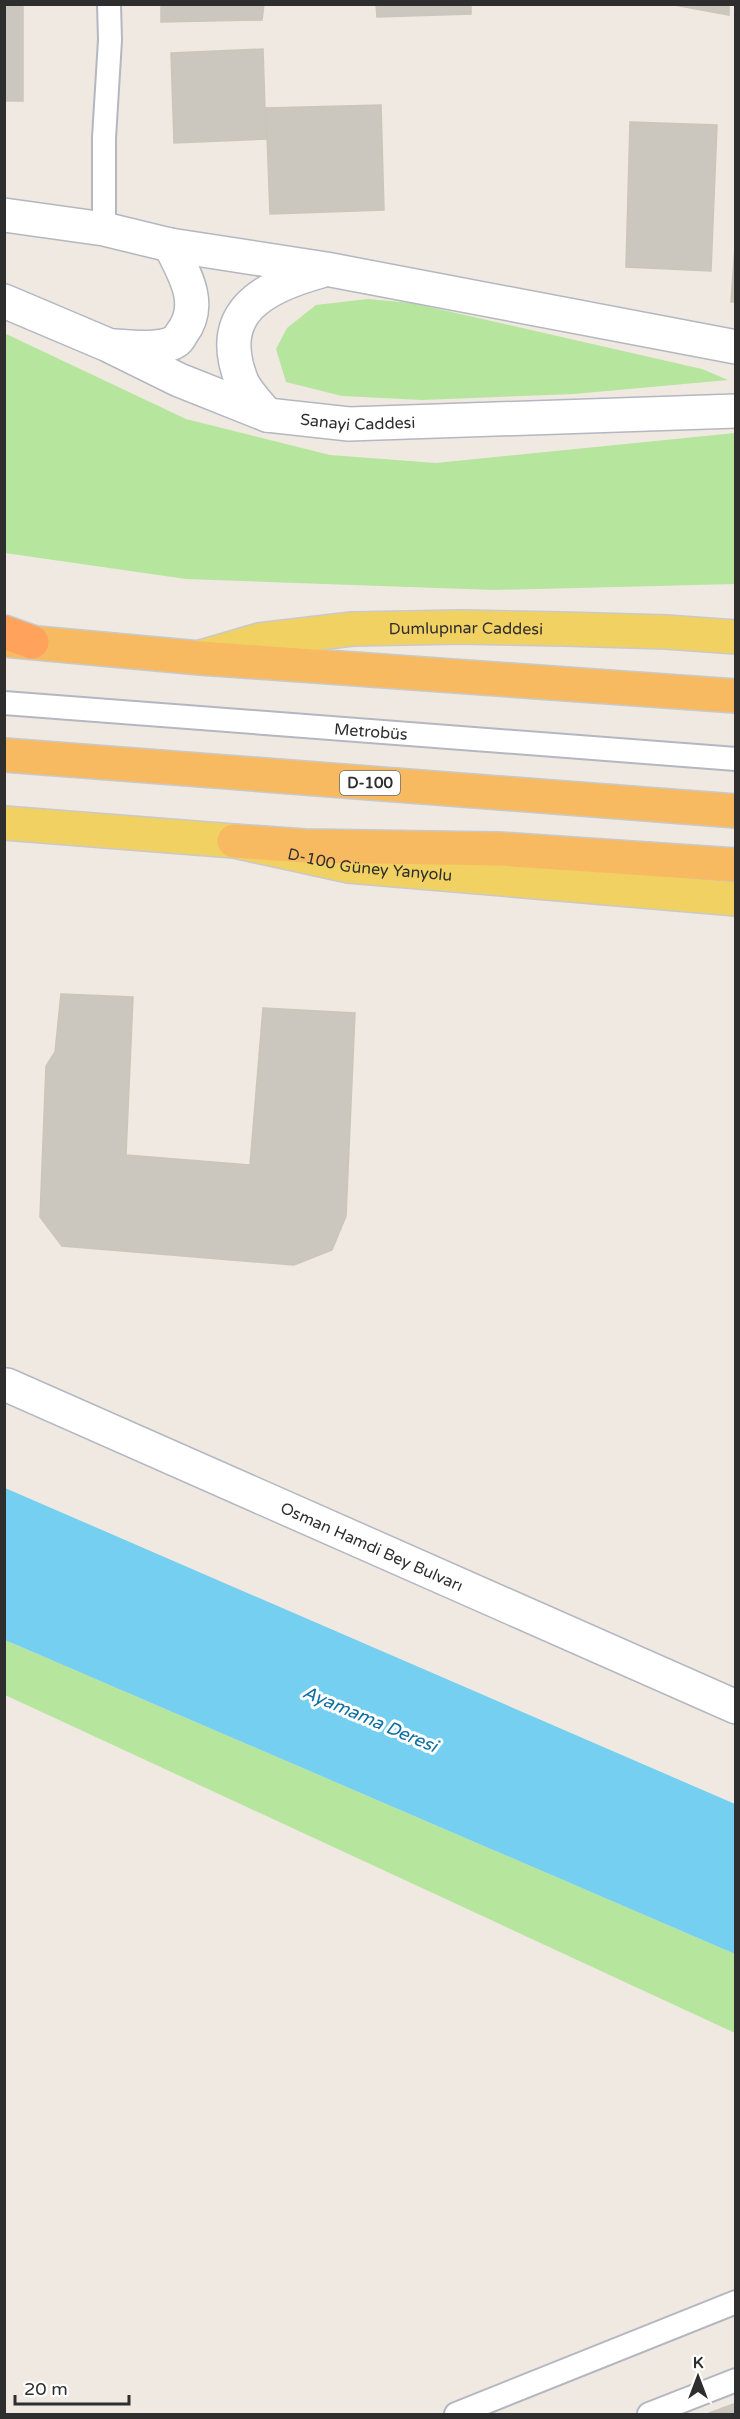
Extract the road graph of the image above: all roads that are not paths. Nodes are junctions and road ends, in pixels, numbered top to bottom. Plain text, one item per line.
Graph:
1 (109, 4) edge
2 (4, 215) edge
3 (104, 229) junction
4 (170, 245) junction
5 (326, 269) junction
6 (4, 301) edge
7 (108, 345) junction
8 (735, 347) edge
9 (735, 411) edge
10 (267, 415) junction
11 (735, 637) edge
12 (14, 638) edge
13 (200, 658) junction
14 (735, 696) edge
15 (4, 703) edge
16 (4, 755) edge
17 (735, 759) edge
18 (735, 811) edge
19 (4, 823) edge
20 (234, 842) junction
21 (735, 865) edge
22 (735, 899) edge
23 (7, 1385) dead end
24 (735, 1707) edge
25 (735, 2302) edge
26 (735, 2380) edge
27 (456, 2415) edge
28 (649, 2415) edge

1 - 3 lane
2 - 3 main road
3 - 4 main road
4 - 5 main road
4 - 7 main road
5 - 8 main road
5 - 10 main road
6 - 7 main road, Sanayi Caddesi
7 - 10 main road, Sanayi Caddesi
9 - 10 main road, Sanayi Caddesi
11 - 13 main road, Dumlupınar Caddesi
12 - 13 highway
13 - 14 highway
15 - 17 lane, Metrobüs
16 - 18 highway, D-100
19 - 20 main road, D-100 Güney Yanyolu
20 - 21 highway
20 - 22 main road, D-100 Güney Yanyolu
23 - 24 main road, Osman Hamdi Bey Bulvarı
25 - 27 lane
26 - 28 lane

